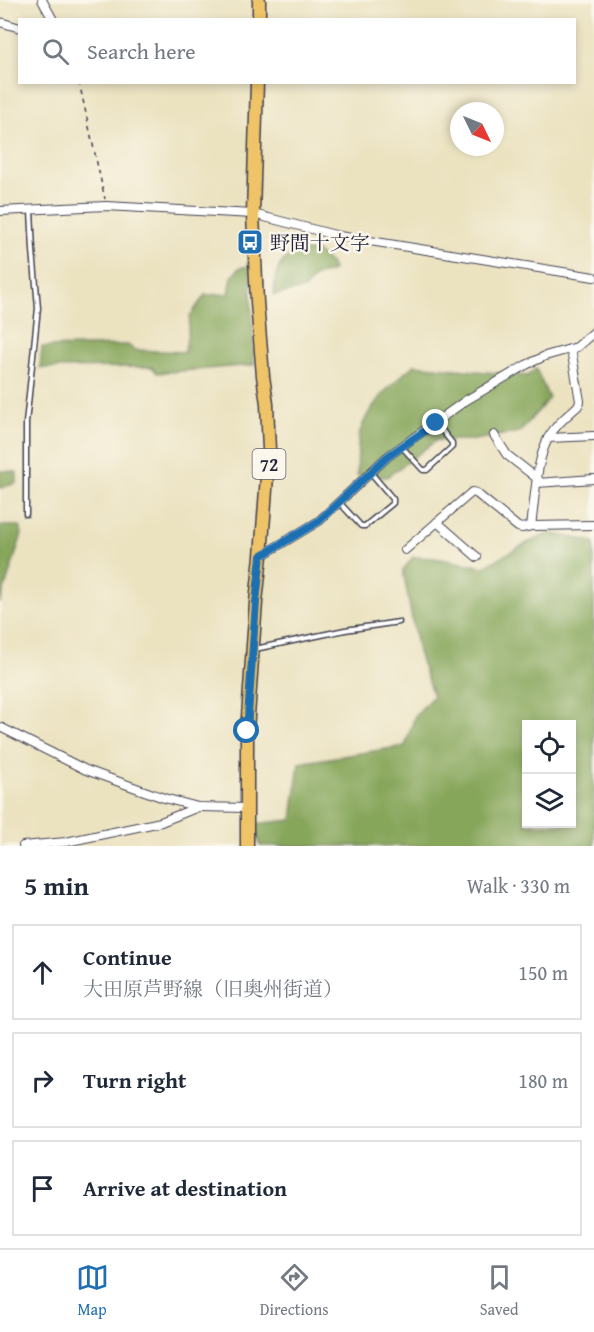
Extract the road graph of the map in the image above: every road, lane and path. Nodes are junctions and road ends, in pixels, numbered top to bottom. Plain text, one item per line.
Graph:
1 (42, 0) edge
2 (259, 0) edge
3 (52, 18) edge
4 (259, 18) edge
5 (0, 22) edge
6 (18, 27) edge
7 (79, 84) edge
8 (257, 84) edge
9 (106, 206) junction
10 (31, 211) junction
11 (0, 212) edge
12 (254, 214) junction
13 (594, 277) edge
14 (594, 332) edge
15 (571, 349) junction
16 (436, 423) junction
17 (494, 435) dead end
18 (594, 436) edge
19 (548, 438) junction
20 (402, 447) junction
21 (370, 472) junction
22 (594, 479) edge
23 (537, 481) junction
24 (339, 502) junction
25 (26, 514) dead end
26 (437, 522) junction
27 (594, 525) edge
28 (531, 526) junction
29 (405, 550) dead end
30 (261, 556) junction
31 (477, 557) dead end
32 (399, 622) dead end
33 (253, 650) junction
34 (0, 727) edge
35 (198, 807) junction
36 (247, 808) junction
37 (23, 846) edge
38 (247, 846) edge

1 - 3 street
2 - 4 main road
5 - 6 street
7 - 9 path
8 - 12 main road, 72
9 - 10 street
9 - 12 street
10 - 11 street
10 - 25 lane
12 - 13 street
12 - 30 main road, 72
14 - 15 street
15 - 16 street
15 - 19 street
16 - 20 street
16 - 20 lane
17 - 23 street
18 - 19 street
19 - 23 street
20 - 21 street
21 - 24 street
21 - 24 lane
22 - 23 street
23 - 28 street
24 - 30 street
26 - 28 street
26 - 29 street
26 - 31 street
27 - 28 street
30 - 33 main road, 72
32 - 33 lane
33 - 36 main road, 72
34 - 35 street
35 - 36 street
35 - 37 street
36 - 38 main road, 72

